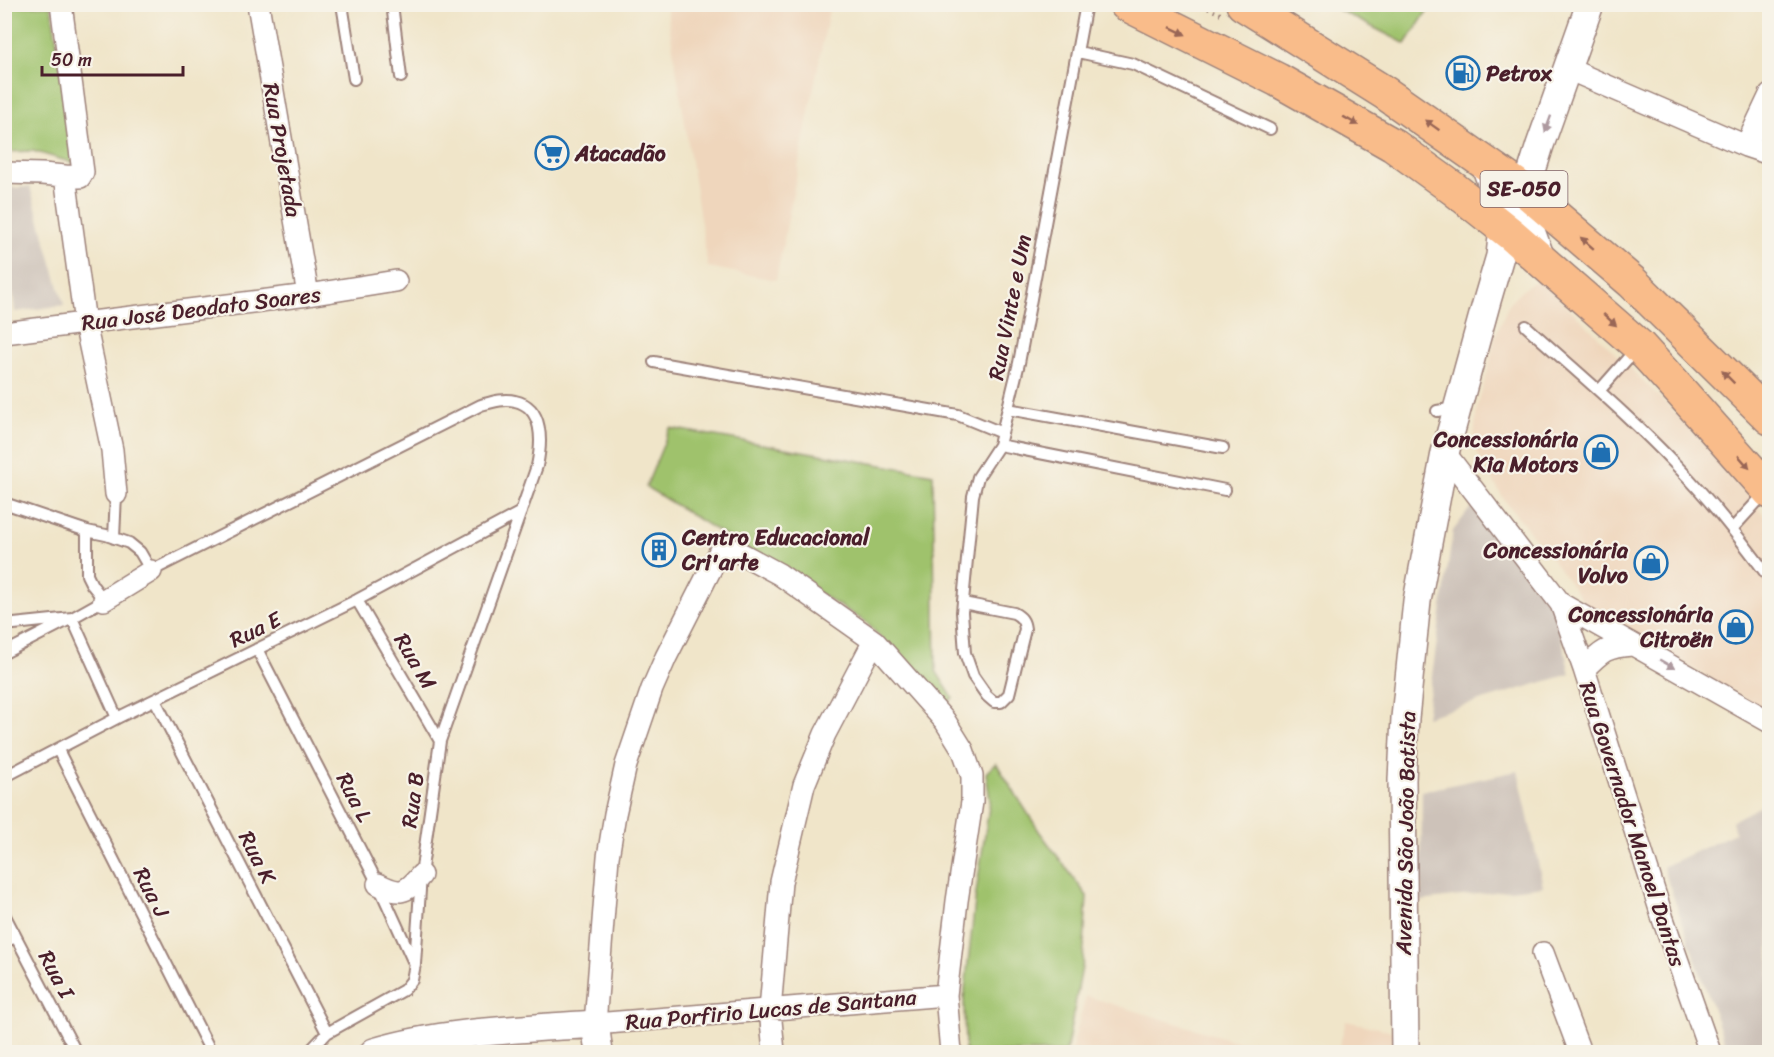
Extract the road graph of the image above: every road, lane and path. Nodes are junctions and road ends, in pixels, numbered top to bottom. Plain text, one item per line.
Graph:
1 (61, 4) edge
2 (258, 4) edge
3 (342, 4) edge
4 (392, 4) edge
5 (1086, 4) edge
6 (1126, 4) edge
7 (1244, 4) edge
8 (1590, 4) edge
9 (1078, 52) junction
10 (1568, 69) junction
11 (401, 77) dead end
12 (354, 79) dead end
13 (1770, 95) edge
14 (1270, 129) dead end
15 (1746, 146) junction
16 (1770, 154) edge
17 (1483, 160) junction
18 (10, 173) edge
19 (65, 176) junction
20 (1528, 193) junction
21 (1503, 227) junction
22 (1542, 261) junction
23 (396, 281) dead end
24 (308, 295) junction
25 (85, 323) junction
26 (1526, 326) dead end
27 (4, 333) edge
28 (1639, 346) junction
29 (654, 362) dead end
30 (1599, 391) junction
31 (1008, 410) junction
32 (1770, 418) edge
33 (1002, 433) junction
34 (999, 445) junction
35 (1223, 448) dead end
36 (1445, 453) junction
37 (1225, 490) dead end
38 (1769, 491) edge
39 (116, 494) joint
40 (4, 502) edge
41 (521, 513) junction
42 (1733, 528) junction
43 (87, 531) junction
44 (114, 538) junction
45 (151, 571) junction
46 (1770, 579) edge
47 (104, 600) junction
48 (357, 600) junction
49 (1561, 604) junction
50 (963, 608) junction
51 (72, 618) junction
52 (4, 625) edge
53 (874, 641) junction
54 (1632, 645) junction
55 (257, 649) junction
56 (4, 653) edge
57 (1584, 669) junction
58 (155, 700) junction
59 (117, 718) junction
60 (1770, 722) edge
61 (440, 741) junction
62 (58, 750) junction
63 (4, 777) edge
64 (421, 875) junction
65 (378, 884) junction
66 (4, 914) edge
67 (16, 937) junction
68 (4, 942) edge
69 (1543, 953) dead end
70 (415, 964) junction
71 (946, 994) junction
72 (770, 1010) junction
73 (595, 1024) junction
74 (327, 1033) junction
75 (76, 1053) edge
76 (211, 1053) edge
77 (309, 1053) edge
78 (374, 1053) edge
79 (598, 1053) edge
80 (774, 1053) edge
81 (951, 1053) edge
82 (1405, 1053) edge
83 (1580, 1053) edge
84 (1710, 1053) edge

1 - 19 street
2 - 24 street, Rua Projetada
3 - 12 lane
4 - 11 lane
5 - 9 lane, Rua Vinte e Um
6 -> 21 main road, SE-050
17 -> 7 main road, SE-050
8 - 10 street
9 - 14 lane
9 - 31 lane, Rua Vinte e Um
10 - 15 street
10 -> 20 street
13 - 15 street
15 - 16 street
17 - 20 main road, SE-050
17 - 21 street, Avenida São João Batista
18 - 19 street
19 - 25 street
20 - 22 street
32 -> 20 main road, SE-050
21 - 22 main road, SE-050
21 - 36 street, Avenida São João Batista
22 -> 28 main road, SE-050
23 - 24 street, Rua José Deodato Soares
24 - 25 street, Rua José Deodato Soares
25 - 27 street, Rua José Deodato Soares
25 - 39 street
26 - 30 lane
28 - 30 lane
28 -> 38 main road, SE-050
29 - 33 lane
30 - 42 lane
31 - 33 lane, Rua Vinte e Um
31 - 35 lane
33 - 34 lane, Rua Vinte e Um
34 - 37 lane
34 - 50 lane, Rua Vinte e Um
36 - 49 street, Rua Governador Manoel Dantas
36 - 82 street, Avenida São João Batista
38 - 42 lane
39 - 44 lane
40 - 43 lane
41 - 45 lane, Rua B
41 - 48 lane, Rua E
41 - 61 lane, Rua B
42 - 46 lane
43 - 44 lane
43 - 47 lane
44 - 45 lane
45 - 47 street
47 - 51 lane
48 - 55 lane, Rua E
48 - 61 lane, Rua M
49 - 54 street
49 - 57 street, Rua Governador Manoel Dantas
50 - 50 lane, Rua Vinte e Um
51 - 52 lane
51 - 56 lane
51 - 59 lane
53 - 71 street
53 - 72 street
53 - 73 street
54 - 57 street
54 -> 60 street
55 - 58 lane, Rua E
55 - 65 lane, Rua L
57 - 84 street, Rua Governador Manoel Dantas
58 - 59 lane, Rua E
58 - 74 lane, Rua K
59 - 62 lane, Rua E
61 - 64 lane, Rua B
62 - 63 lane, Rua E
62 - 76 lane, Rua J
64 - 65 street
64 - 70 lane, Rua B
65 - 70 lane, Rua L
66 - 67 lane, Rua I
67 - 68 lane
67 - 75 lane, Rua I
69 - 83 street
70 - 74 lane, Rua B
71 - 72 street, Rua Porfirio Lucas de Santana
71 - 81 street
72 - 73 street, Rua Porfirio Lucas de Santana
72 - 80 street
73 - 78 street
73 - 79 street
74 - 77 lane, Rua B

